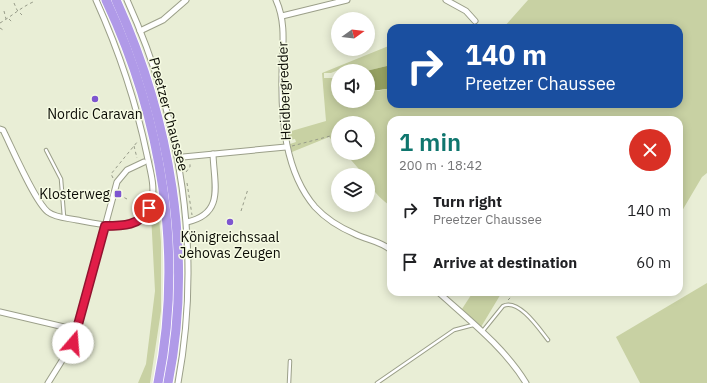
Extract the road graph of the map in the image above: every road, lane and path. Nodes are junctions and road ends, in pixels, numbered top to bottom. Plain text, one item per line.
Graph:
1 (96, 0) edge
2 (106, 0) edge
3 (116, 0) edge
4 (127, 0) edge
5 (186, 0) edge
6 (276, 0) edge
7 (346, 0) edge
8 (446, 0) edge
9 (33, 2) dead end
10 (14, 3) dead end
11 (17, 10) junction
12 (4, 11) dead end
13 (22, 15) dead end
14 (282, 16) junction
15 (6, 19) junction
16 (9, 19) junction
17 (474, 21) dead end
18 (0, 23) edge
19 (13, 23) dead end
20 (0, 28) edge
21 (3, 30) dead end
22 (140, 31) junction
23 (0, 129) edge
24 (331, 136) edge
25 (140, 139) dead end
26 (134, 145) junction
27 (286, 147) junction
28 (46, 150) dead end
29 (213, 154) junction
30 (186, 156) joint
31 (141, 162) joint
32 (184, 174) dead end
33 (117, 182) junction
34 (248, 189) dead end
35 (113, 192) junction
36 (127, 199) dead end
37 (241, 211) dead end
38 (64, 218) junction
39 (187, 222) junction
40 (105, 226) junction
41 (387, 247) edge
42 (442, 296) edge
43 (511, 296) edge
44 (506, 304) junction
45 (0, 312) edge
46 (473, 325) junction
47 (77, 330) junction
48 (482, 332) junction
49 (548, 340) dead end
50 (290, 361) dead end
51 (379, 382) edge
52 (48, 383) edge
53 (158, 383) edge
54 (168, 383) edge
55 (178, 383) edge
56 (289, 383) edge
57 (526, 383) edge

1 - 40 street
2 - 53 highway, Preetzer Chaussee
3 - 54 highway, Preetzer Chaussee
4 - 22 street, Preetzer Chaussee
5 - 22 street
6 - 14 street, Heidbergredder
7 - 14 street
8 - 17 street
9 - 11 path
10 - 11 path
11 - 13 path
11 - 16 path
12 - 15 path
14 - 27 street, Heidbergredder
15 - 16 path
15 - 18 path
16 - 19 path
20 - 21 path
22 - 39 street, Preetzer Chaussee
23 - 38 street
24 - 27 path
25 - 26 path
26 - 31 path
26 - 33 path
27 - 29 street
27 - 41 street, Heidbergredder
28 - 38 lane
29 - 30 street
29 - 39 street
30 - 32 path
31 - 33 street
33 - 35 street
34 - 37 path
35 - 36 path
35 - 40 street
38 - 40 street
39 - 55 street, Preetzer Chaussee
40 - 47 street
42 - 46 street
43 - 44 path
44 - 48 lane
44 - 49 lane
45 - 47 street
46 - 48 street
46 - 51 lane
47 - 52 street
48 - 57 street
50 - 56 lane

